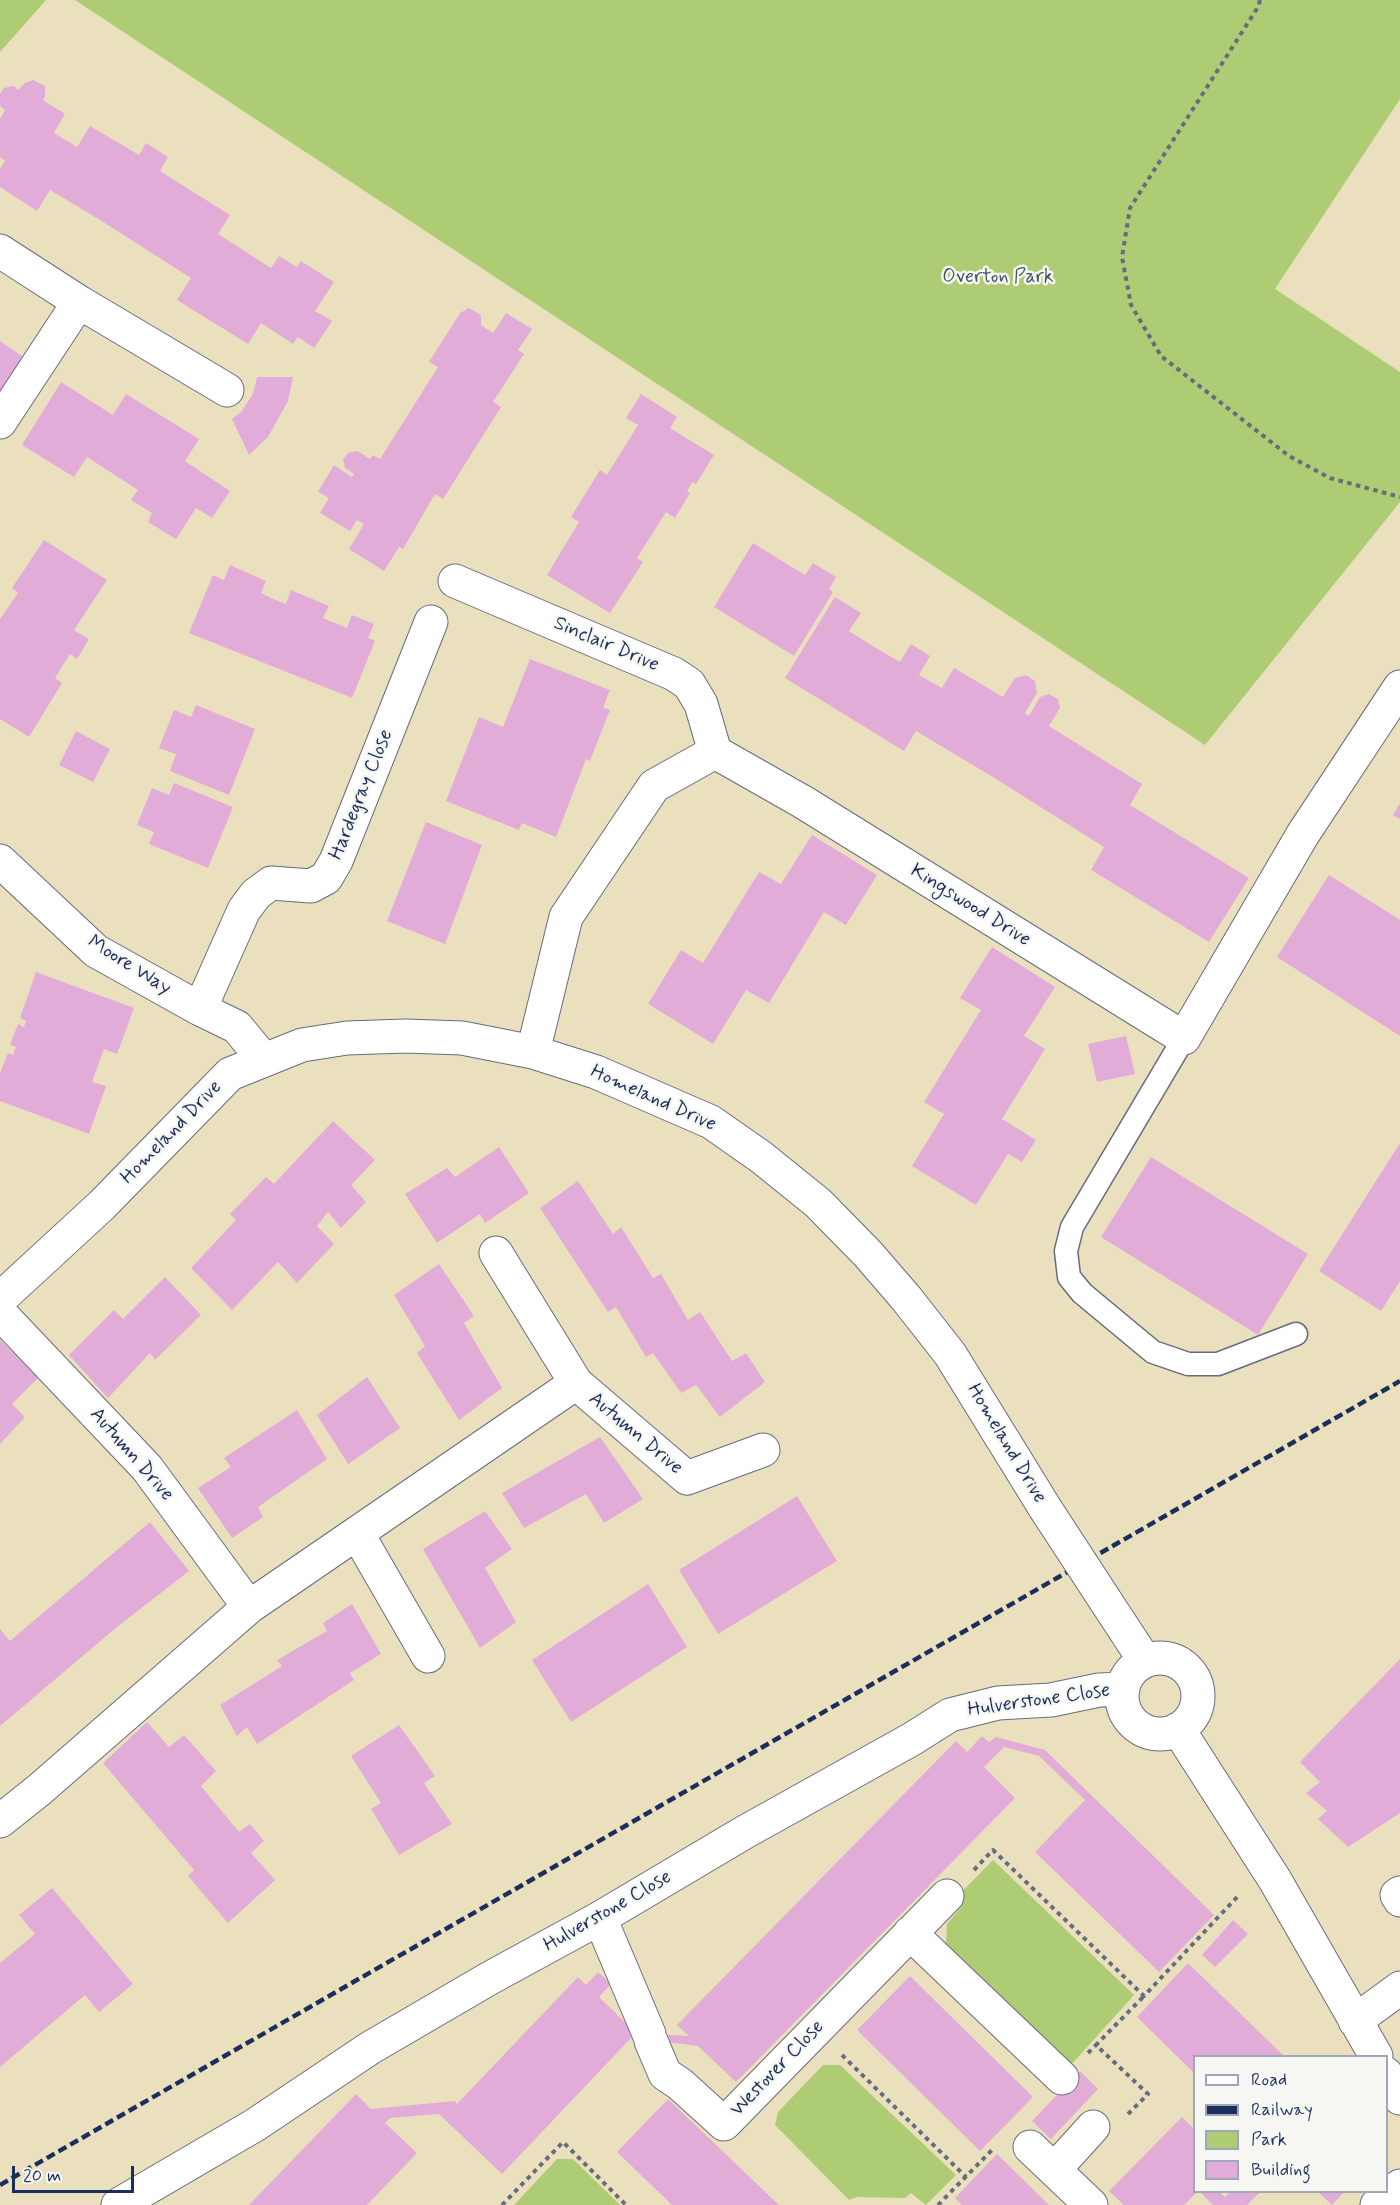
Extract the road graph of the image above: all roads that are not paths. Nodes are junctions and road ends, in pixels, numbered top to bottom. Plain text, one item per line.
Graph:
1 (0, 251) edge
2 (79, 302) junction
3 (227, 390) dead end
4 (0, 423) edge
5 (455, 581) dead end
6 (431, 622) dead end
7 (1400, 687) edge
8 (715, 752) junction
9 (0, 862) edge
10 (200, 1009) junction
11 (1184, 1038) junction
12 (533, 1052) junction
13 (264, 1060) junction
14 (496, 1252) dead end
15 (0, 1299) edge
16 (0, 1313) edge
17 (1296, 1334) dead end
18 (576, 1383) junction
19 (763, 1450) dead end
20 (357, 1533) junction
21 (249, 1607) junction
22 (428, 1656) dead end
23 (1144, 1661) junction
24 (1123, 1689) junction
25 (1178, 1729) junction
26 (0, 1821) edge
27 (1400, 1893) edge
28 (948, 1896) road end
29 (1400, 1900) edge
30 (600, 1918) junction
31 (910, 1933) junction
32 (1400, 1988) edge
33 (1355, 2021) junction
34 (1375, 2055) edge
35 (1388, 2077) edge
36 (1062, 2078) dead end
37 (1400, 2098) edge
38 (1094, 2127) road end
39 (1030, 2147) dead end
40 (1054, 2170) junction
41 (1400, 2186) edge
42 (118, 2205) edge
43 (1091, 2205) edge
44 (1377, 2205) edge

1 - 2 street
2 - 3 street
2 - 4 street
5 - 8 street, Sinclair Drive
6 - 10 street, Hardegray Close
7 - 11 street
8 - 11 street, Kingswood Drive
8 - 12 street
9 - 10 street, Moore Way
10 - 13 street, Moore Way
11 - 17 lane
12 - 13 street, Homeland Drive
12 - 23 street, Homeland Drive, bridge
13 - 15 street, Homeland Drive
14 - 18 street, Autumn Drive
16 - 21 street, Autumn Drive
18 - 19 street, Autumn Drive
18 - 20 street, Autumn Drive
20 - 21 street, Autumn Drive
20 - 22 street
21 - 26 street, Autumn Drive
23 - 24 street
23 - 25 street
24 - 25 street
24 - 30 street, Hulverstone Close
25 - 33 street
27 - 29 street
28 - 31 street, Westover Close
30 - 31 street, Westover Close
30 - 42 street, Hulverstone Close
31 - 36 street
32 - 33 street
33 - 34 street
35 - 37 street
38 - 40 street
39 - 40 street
40 - 43 street
41 - 44 street

